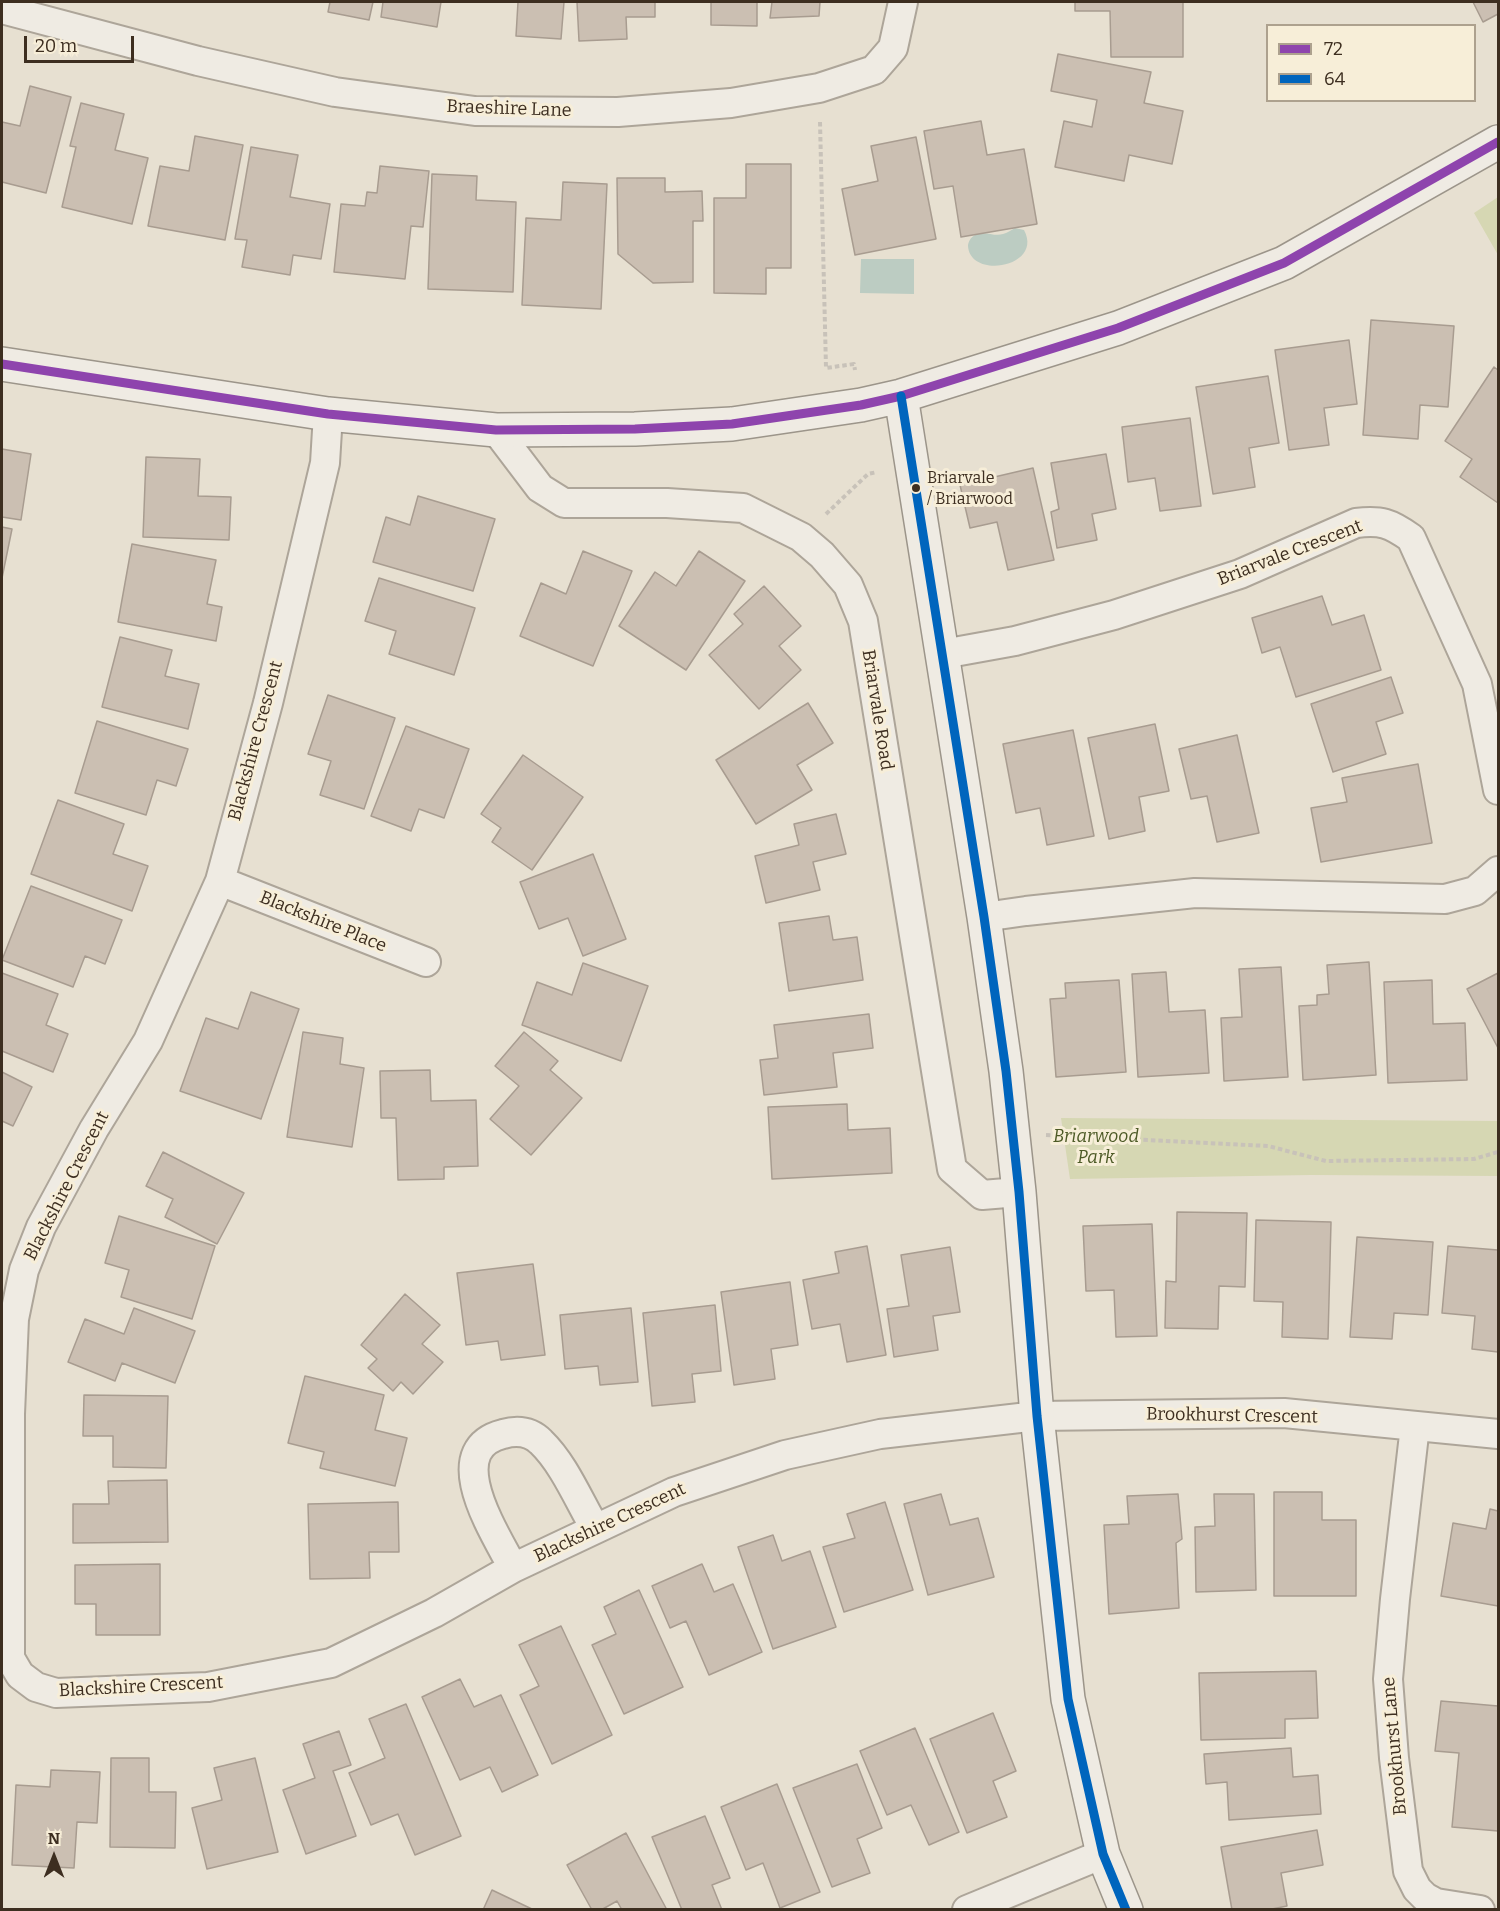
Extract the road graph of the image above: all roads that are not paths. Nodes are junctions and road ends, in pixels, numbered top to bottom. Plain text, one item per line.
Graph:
1 (903, 2) edge
2 (2, 9) edge
3 (1498, 142) edge
4 (2, 364) edge
5 (901, 396) junction
6 (328, 414) junction
7 (496, 430) junction
8 (943, 654) junction
9 (1498, 790) edge
10 (1498, 871) edge
11 (220, 881) junction
12 (984, 917) junction
13 (426, 962) dead end
14 (1019, 1192) junction
15 (1037, 1416) junction
16 (1415, 1426) junction
17 (1498, 1434) edge
18 (595, 1528) junction
19 (513, 1568) junction
20 (1103, 1854) junction
21 (967, 1910) edge
22 (1125, 1910) edge
23 (1480, 1910) edge

1 - 2 street, Braeshire Lane
3 - 5 street
4 - 6 street
5 - 7 street
5 - 8 street
6 - 7 street
6 - 11 street, Blackshire Crescent
7 - 14 street, Briarvale Road
8 - 9 street, Briarvale Crescent
8 - 12 street
10 - 12 street
11 - 13 street, Blackshire Place
11 - 19 street, Blackshire Crescent
12 - 14 street
14 - 15 street
15 - 16 street, Brookhurst Crescent
15 - 18 street, Blackshire Crescent
15 - 20 street
16 - 17 street, Brookhurst Crescent
16 - 23 street, Brookhurst Lane
18 - 19 street, Blackshire Crescent
18 - 19 street
20 - 21 street
20 - 22 street

